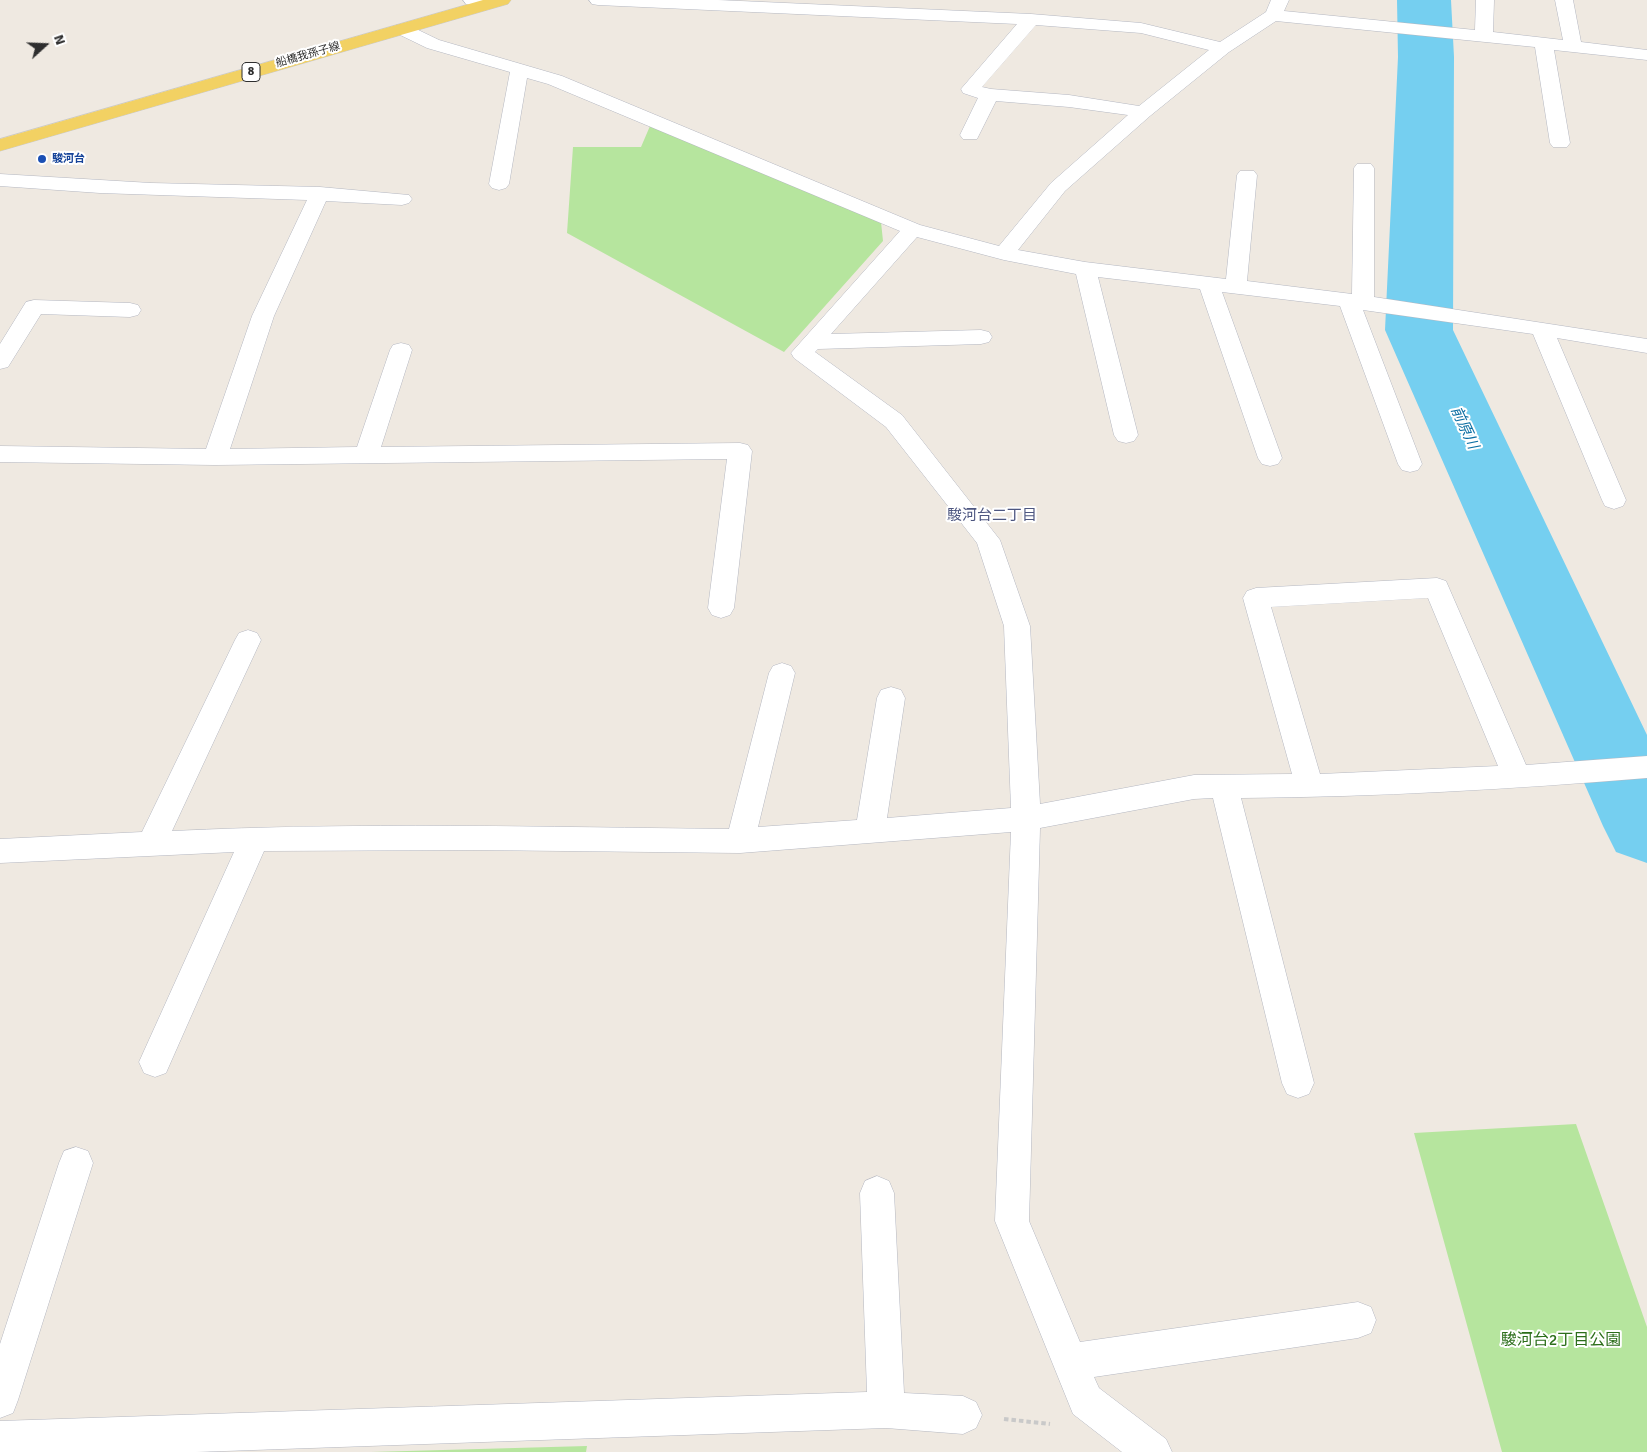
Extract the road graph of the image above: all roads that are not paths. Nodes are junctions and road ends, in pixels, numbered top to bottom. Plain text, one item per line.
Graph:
1 (472, 0) edge
2 (598, 0) edge
3 (1485, 0) edge
4 (1564, 0) edge
5 (496, 2) edge
6 (1276, 8) edge
7 (1031, 19) junction
8 (402, 29) junction
9 (1484, 36) junction
10 (1544, 44) junction
11 (1573, 46) junction
12 (1223, 48) junction
13 (1647, 55) edge
14 (519, 71) junction
15 (990, 95) junction
16 (1143, 112) junction
17 (970, 136) dead end
18 (1560, 143) dead end
19 (0, 144) edge
20 (1364, 168) dead end
21 (1247, 174) dead end
22 (0, 180) edge
23 (499, 184) dead end
24 (320, 193) junction
25 (402, 199) dead end
26 (913, 229) junction
27 (1004, 254) junction
28 (1085, 269) junction
29 (1209, 284) junction
30 (1236, 287) junction
31 (1356, 302) junction
32 (130, 310) dead end
33 (1542, 328) junction
34 (982, 337) dead end
35 (812, 342) junction
36 (1647, 346) edge
37 (401, 350) dead end
38 (0, 362) edge
39 (1126, 435) dead end
40 (0, 454) edge
41 (367, 454) junction
42 (214, 457) junction
43 (1270, 458) dead end
44 (1410, 464) dead end
45 (1614, 500) dead end
46 (721, 608) dead end
47 (248, 640) dead end
48 (782, 673) dead end
49 (891, 698) dead end
50 (1647, 767) edge
51 (1516, 777) junction
52 (1309, 786) junction
53 (1224, 787) junction
54 (1026, 818) junction
55 (870, 831) junction
56 (255, 839) junction
57 (740, 841) junction
58 (151, 844) junction
59 (0, 851) edge
60 (155, 1062) dead end
61 (1298, 1083) dead end
62 (76, 1163) dead end
63 (877, 1193) dead end
64 (1358, 1320) dead end
65 (1070, 1362) junction
66 (0, 1400) edge
67 (886, 1410) junction
68 (963, 1415) road end
69 (0, 1440) edge
70 (1153, 1452) edge

1 - 5 street
2 - 7 street
3 - 9 street
4 - 11 street
5 - 8 main road, 船橋我孫子線 / 8
6 - 9 street
6 - 12 street
7 - 12 street
7 - 15 street
8 - 14 street
8 - 19 main road, 船橋我孫子線 / 8
9 - 10 street
10 - 11 street
10 - 18 street
11 - 13 street
12 - 16 street
14 - 23 street
14 - 26 street
15 - 16 street
15 - 17 street
16 - 27 street
20 - 31 street
21 - 30 street
22 - 24 street
24 - 25 street
24 - 42 street
26 - 27 street
26 - 35 street
27 - 28 street
28 - 29 street
28 - 39 street
29 - 30 street
29 - 43 street
30 - 31 street
31 - 33 street
31 - 44 street
32 - 38 street
33 - 36 street
33 - 45 street
34 - 35 street
35 - 54 street
37 - 41 street
40 - 42 street
41 - 42 street
41 - 46 street
47 - 58 street
48 - 57 street
49 - 55 street
50 - 51 street
51 - 52 street
51 - 52 street
52 - 53 street
53 - 54 street
53 - 61 street
54 - 55 street
54 - 65 street
55 - 57 street
56 - 57 street
56 - 58 street
56 - 60 street
58 - 59 street
62 - 66 street
63 - 67 street
64 - 65 street
65 - 70 street
67 - 68 street
67 - 69 street

